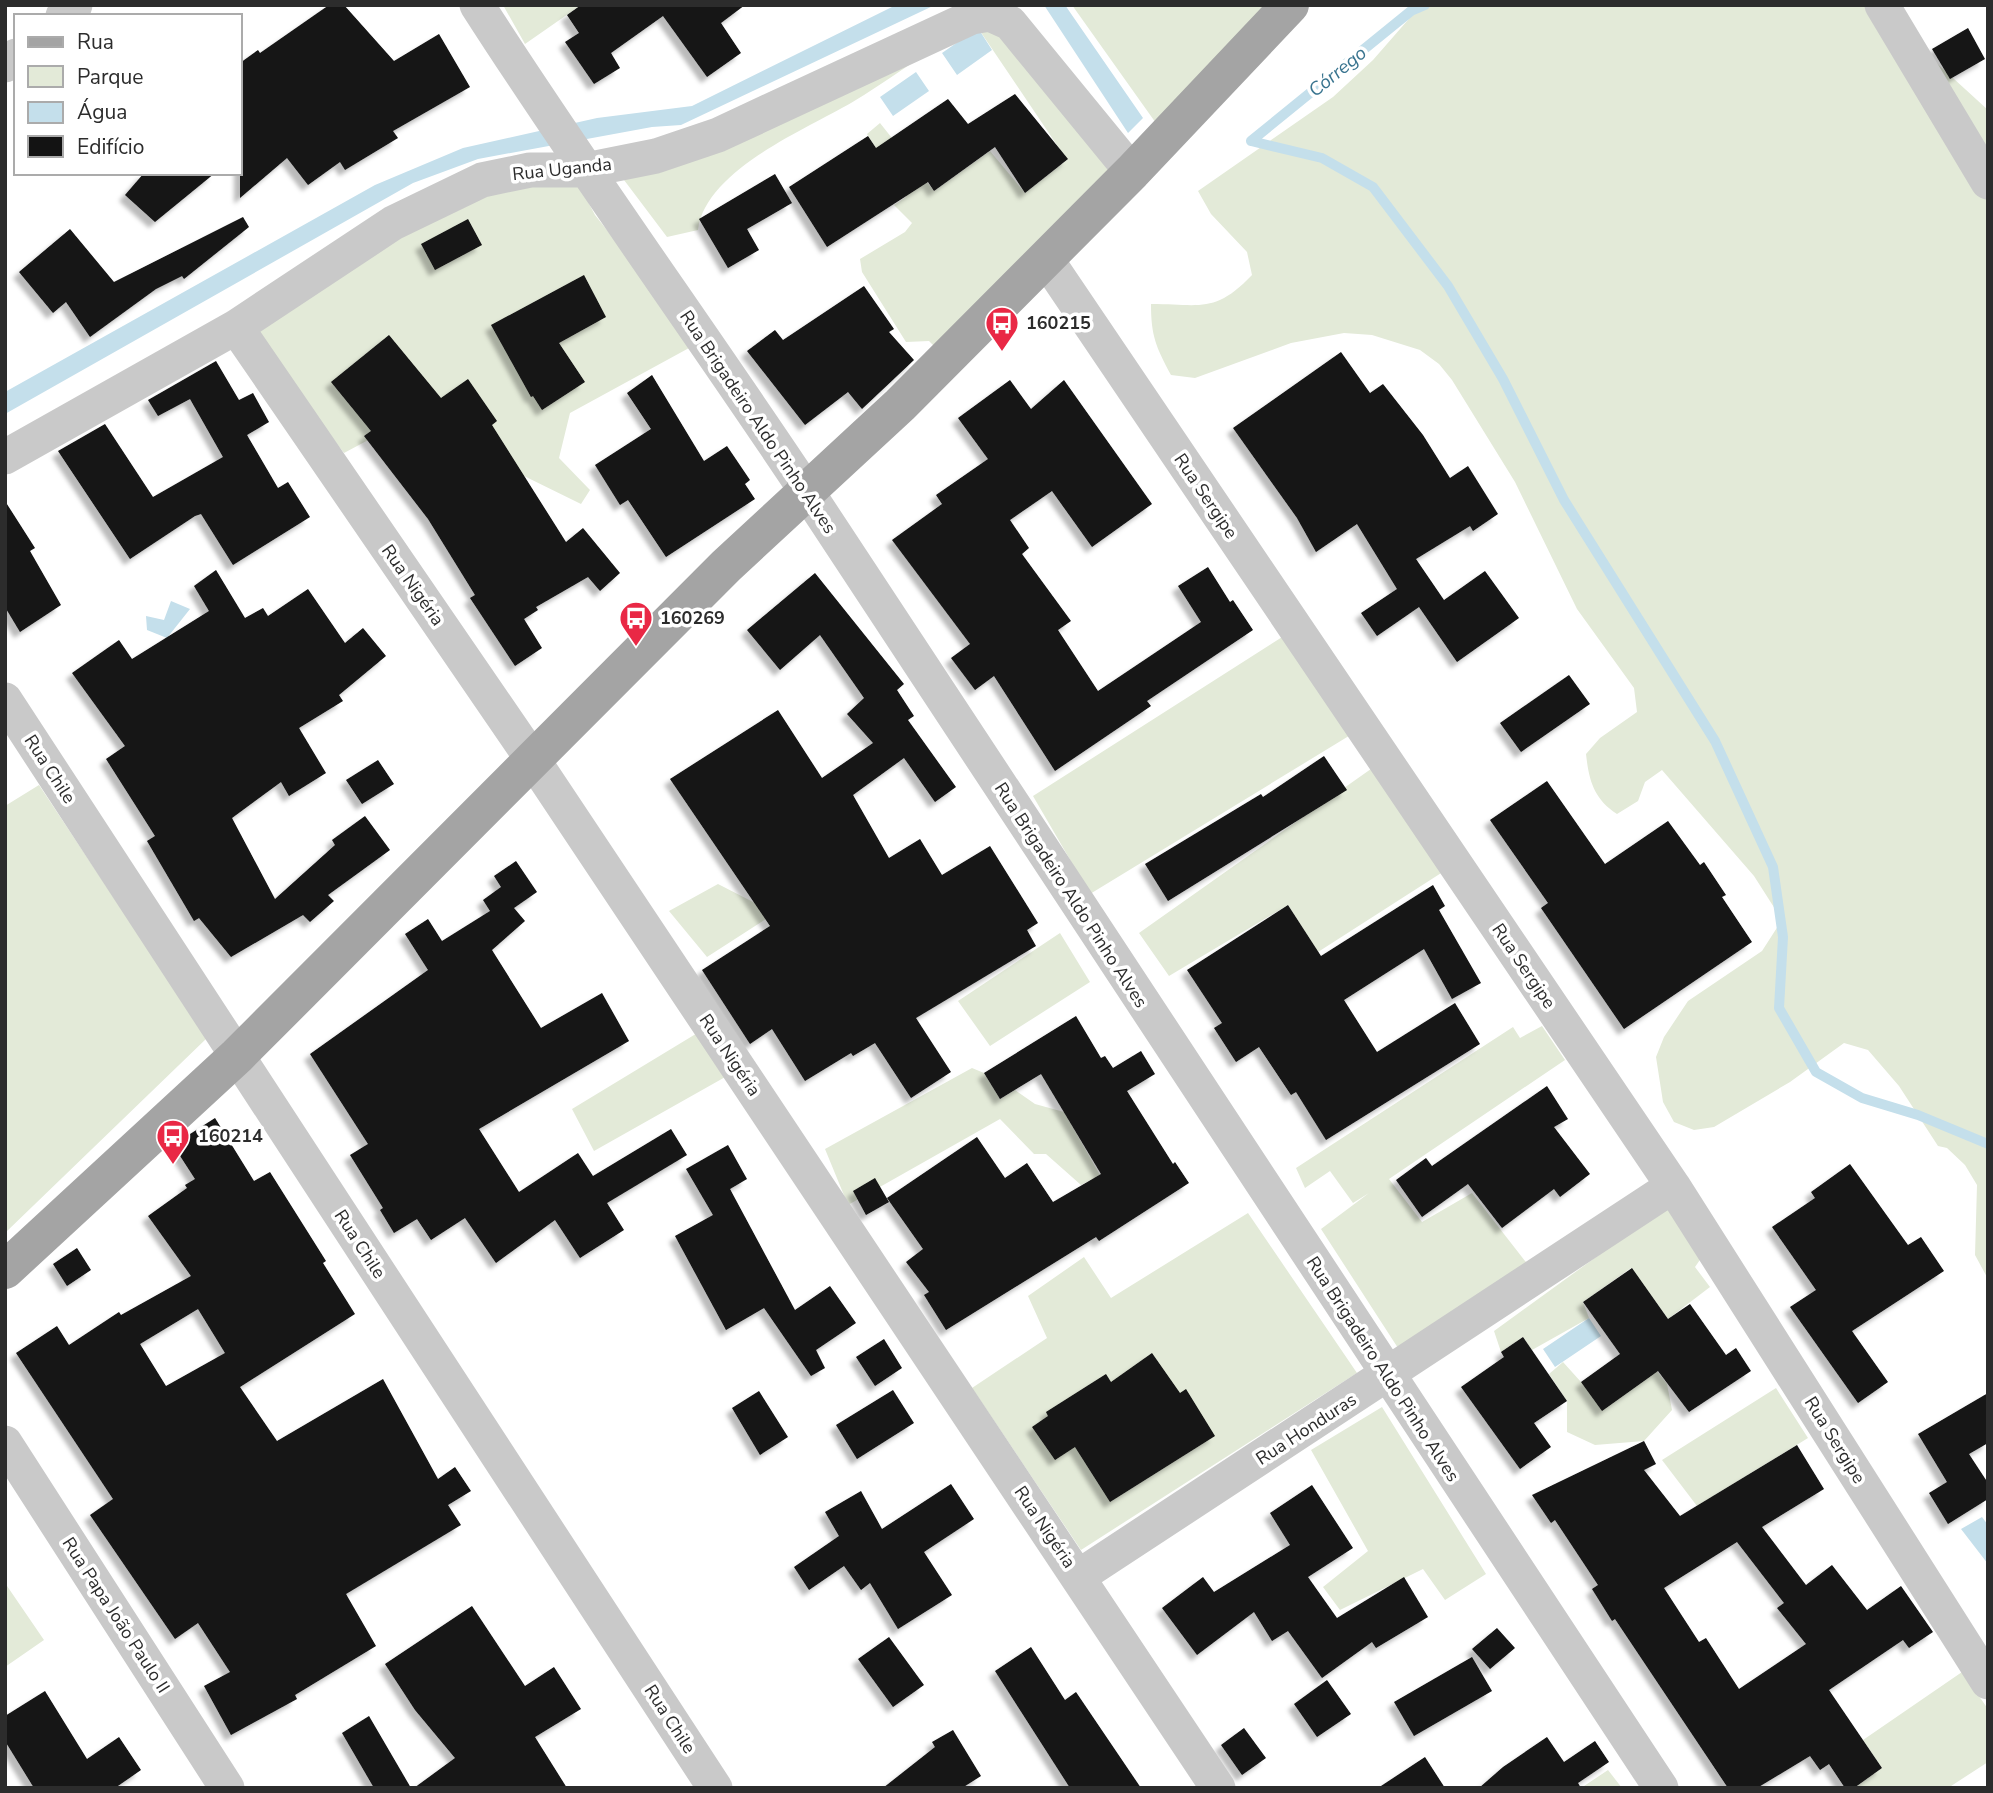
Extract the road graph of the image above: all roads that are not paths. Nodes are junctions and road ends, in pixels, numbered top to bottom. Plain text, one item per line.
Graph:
1 (477, 5) edge
2 (1290, 5) edge
3 (1882, 5) edge
4 (576, 157) junction
5 (1132, 172) junction
6 (1988, 182) edge
7 (1046, 259) junction
8 (236, 327) junction
9 (5, 457) edge
10 (807, 491) junction
11 (5, 700) edge
12 (533, 760) junction
13 (237, 1056) junction
14 (1673, 1186) junction
15 (5, 1270) edge
16 (1387, 1376) junction
17 (5, 1443) edge
18 (1078, 1577) junction
19 (1988, 1682) edge
20 (227, 1788) edge
21 (715, 1788) edge
22 (1218, 1788) edge
23 (1661, 1788) edge

1 - 4 street, Rua Brigadeiro Aldo Pinho Alves
2 - 5 main road
3 - 6 street
4 - 5 street, Rua Uganda
4 - 8 street, Rua Uganda
4 - 10 street, Rua Brigadeiro Aldo Pinho Alves
5 - 7 main road
7 - 10 main road
7 - 14 street, Rua Sergipe
8 - 9 street, Rua Uganda
8 - 12 street, Rua Nigéria
10 - 12 main road
10 - 16 street, Rua Brigadeiro Aldo Pinho Alves
11 - 13 street, Rua Chile
12 - 13 main road
12 - 18 street, Rua Nigéria
13 - 15 main road
13 - 21 street, Rua Chile
14 - 16 street, Rua Honduras
14 - 19 street, Rua Sergipe
16 - 18 street, Rua Honduras
16 - 23 street, Rua Brigadeiro Aldo Pinho Alves
17 - 20 street, Rua Papa João Paulo II
18 - 22 street, Rua Nigéria

